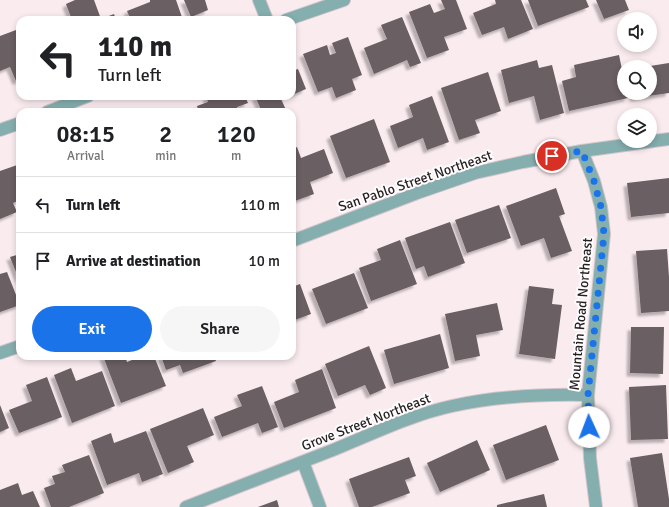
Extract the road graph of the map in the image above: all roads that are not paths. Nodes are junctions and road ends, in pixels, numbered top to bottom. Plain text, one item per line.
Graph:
1 (259, 0) edge
2 (344, 0) edge
3 (265, 16) edge
4 (296, 17) edge
5 (78, 100) edge
6 (57, 108) edge
7 (16, 124) edge
8 (0, 130) edge
9 (669, 139) edge
10 (582, 151) junction
11 (296, 239) edge
12 (16, 347) edge
13 (0, 353) edge
14 (588, 395) junction
15 (303, 462) junction
16 (186, 507) edge
17 (320, 507) edge
18 (596, 507) edge

1 - 3 street
2 - 4 street
5 - 6 street
7 - 8 street
9 - 10 street, San Pablo Street Northeast
10 - 11 street, San Pablo Street Northeast
10 - 14 street, Mountain Road Northeast
12 - 13 street
14 - 15 street, Grove Street Northeast
14 - 18 street, Mountain Road Northeast
15 - 16 street, Grove Street Northeast
15 - 17 street

